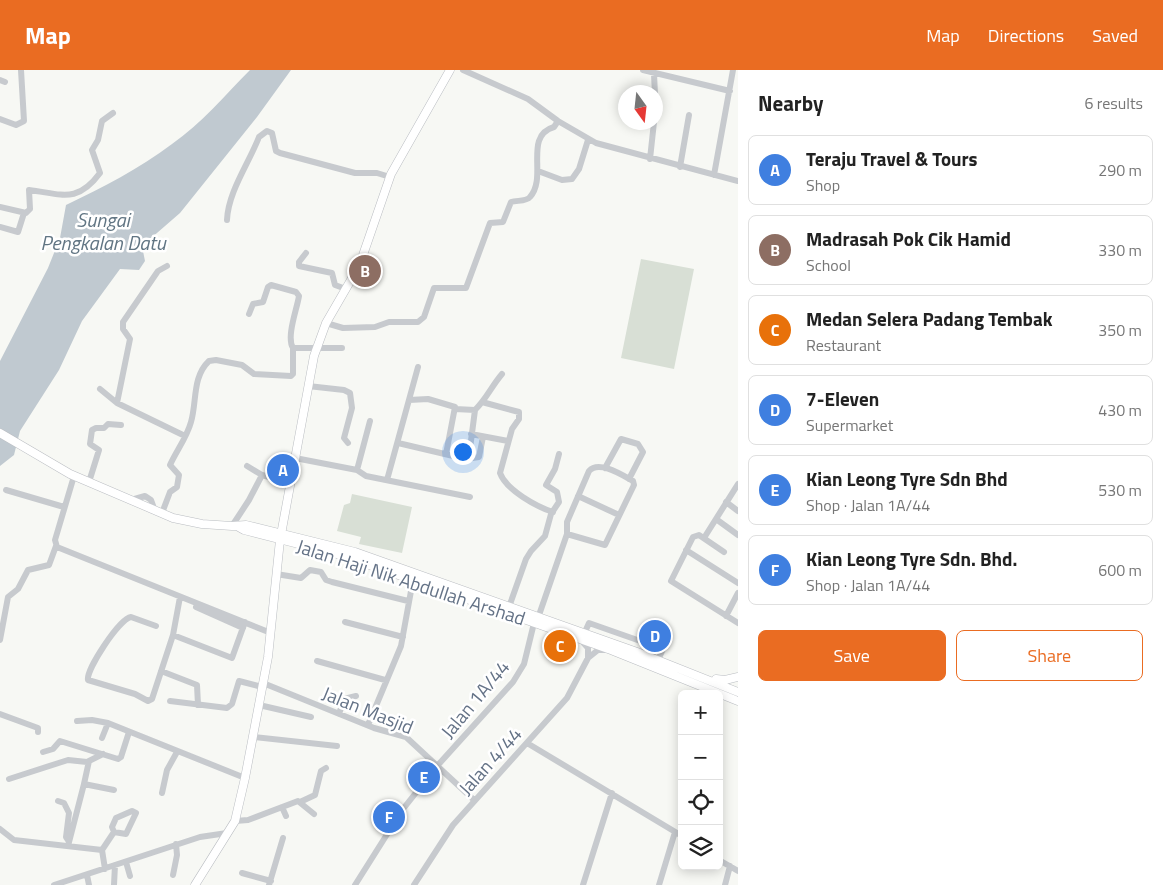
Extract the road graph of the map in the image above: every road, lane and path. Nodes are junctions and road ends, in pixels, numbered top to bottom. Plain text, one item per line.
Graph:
1 (21, 70) edge
2 (450, 70) edge
3 (463, 70) edge
4 (474, 70) edge
5 (643, 70) edge
6 (733, 70) edge
7 (658, 73) edge
8 (480, 76) junction
9 (730, 91) junction
10 (113, 113) dead end
11 (689, 115) dead end
12 (0, 119) edge
13 (558, 121) junction
14 (653, 130) edge
15 (588, 140) junction
16 (650, 159) junction
17 (680, 167) junction
18 (538, 171) junction
19 (714, 175) junction
20 (390, 177) junction
21 (738, 181) edge
22 (0, 207) edge
23 (24, 213) junction
24 (227, 220) dead end
25 (0, 227) edge
26 (306, 253) dead end
27 (167, 266) dead end
28 (378, 271) dead end
29 (355, 273) junction
30 (346, 289) junction
31 (249, 314) dead end
32 (326, 323) junction
33 (293, 348) junction
34 (317, 348) junction
35 (342, 348) dead end
36 (418, 367) dead end
37 (502, 374) dead end
38 (308, 386) junction
39 (100, 389) dead end
40 (409, 400) junction
41 (482, 402) junction
42 (117, 403) junction
43 (455, 409) junction
44 (474, 410) junction
45 (370, 421) dead end
46 (121, 425) dead end
47 (0, 433) edge
48 (471, 434) junction
49 (185, 436) junction
50 (483, 437) junction
51 (508, 441) junction
52 (348, 443) dead end
53 (398, 443) junction
54 (446, 454) junction
55 (559, 454) dead end
56 (294, 458) junction
57 (466, 459) junction
58 (247, 466) dead end
59 (605, 468) junction
60 (357, 470) junction
61 (262, 474) junction
62 (74, 476) junction
63 (629, 479) junction
64 (387, 480) junction
65 (89, 482) junction
66 (290, 483) junction
67 (738, 484) edge
68 (6, 490) dead end
69 (578, 496) junction
70 (470, 497) dead end
71 (726, 502) junction
72 (64, 507) junction
73 (738, 510) edge
74 (159, 512) junction
75 (553, 512) junction
76 (619, 515) junction
77 (285, 516) junction
78 (716, 519) junction
79 (235, 526) junction
80 (257, 530) junction
81 (567, 534) junction
82 (738, 535) edge
83 (281, 536) junction
84 (704, 538) junction
85 (56, 546) junction
86 (686, 550) junction
87 (724, 552) dead end
88 (278, 557) junction
89 (276, 574) junction
90 (413, 580) junction
91 (738, 583) edge
92 (738, 593) edge
93 (180, 599) junction
94 (408, 600) junction
95 (509, 607) junction
96 (726, 616) junction
97 (536, 620) junction
98 (345, 622) dead end
99 (738, 623) edge
100 (244, 625) junction
101 (156, 626) dead end
102 (272, 633) junction
103 (173, 636) junction
104 (403, 637) junction
105 (583, 637) junction
106 (629, 638) junction
107 (0, 640) edge
108 (625, 648) junction
109 (610, 650) junction
110 (588, 658) junction
111 (658, 660) junction
112 (317, 661) dead end
113 (161, 671) junction
114 (702, 676) junction
115 (738, 677) edge
116 (385, 680) junction
117 (689, 680) junction
118 (738, 683) edge
119 (263, 685) junction
120 (731, 689) edge
121 (356, 696) dead end
122 (738, 700) edge
123 (170, 701) dead end
124 (198, 705) junction
125 (259, 705) junction
126 (0, 714) edge
127 (339, 714) junction
128 (311, 717) dead end
129 (77, 721) dead end
130 (108, 724) junction
131 (368, 725) junction
132 (38, 732) dead end
133 (129, 732) junction
134 (253, 737) junction
135 (102, 738) dead end
136 (527, 743) junction
137 (337, 746) dead end
138 (43, 752) dead end
139 (177, 752) junction
140 (103, 754) junction
141 (89, 762) junction
142 (438, 765) junction
143 (326, 768) dead end
144 (245, 778) junction
145 (9, 779) dead end
146 (84, 784) junction
147 (114, 790) dead end
148 (162, 793) dead end
149 (612, 793) junction
150 (474, 800) junction
151 (58, 801) dead end
152 (300, 802) junction
153 (282, 807) junction
154 (73, 814) junction
155 (314, 814) dead end
156 (286, 816) dead end
157 (235, 821) junction
158 (0, 829) edge
159 (114, 832) dead end
160 (675, 832) junction
161 (227, 833) junction
162 (678, 834) edge
163 (283, 838) dead end
164 (69, 844) junction
165 (176, 844) junction
166 (102, 850) junction
167 (126, 862) junction
168 (723, 862) edge
169 (115, 865) junction
170 (730, 866) junction
171 (105, 869) junction
172 (738, 871) edge
173 (242, 873) dead end
174 (88, 875) junction
175 (173, 875) dead end
176 (130, 876) dead end
177 (270, 883) edge
178 (54, 885) edge
179 (89, 885) edge
180 (114, 885) edge
181 (195, 885) edge
182 (355, 885) edge
183 (414, 885) edge
184 (583, 885) edge
185 (659, 885) edge
186 (724, 885) edge

1 - 12 street
2 - 20 main road
3 - 8 street
4 - 8 street
5 - 7 street
6 - 9 street
7 - 9 street
8 - 13 street
9 - 19 street
10 - 23 street
11 - 17 street
13 - 15 street
13 - 18 street
14 - 16 street
15 - 16 street
15 - 18 street
16 - 17 street
17 - 19 street
18 - 32 street
19 - 21 street
20 - 24 street
20 - 29 main road
22 - 23 street
23 - 25 street
26 - 30 street
27 - 42 street
28 - 29 street
29 - 30 main road
30 - 32 main road
31 - 33 street
32 - 34 main road
33 - 34 street
33 - 49 street
34 - 35 street
34 - 38 main road
36 - 40 street
37 - 41 street
38 - 52 street
38 - 56 main road
39 - 42 street
40 - 43 street
40 - 53 street
41 - 44 street
41 - 51 street
42 - 49 street
43 - 44 street
43 - 54 street
44 - 48 street
45 - 60 street
46 - 65 street
47 - 62 main road
48 - 50 street
48 - 57 street
49 - 74 street
50 - 51 street
50 - 57 street
51 - 75 street
53 - 54 street
53 - 64 street
54 - 57 street
55 - 75 street
56 - 60 street
56 - 66 main road
58 - 61 street
59 - 63 street
59 - 63 street
59 - 69 street, Jalan 1A/44
60 - 64 street
61 - 66 street
61 - 79 street
62 - 65 main road
62 - 72 street
63 - 76 street
64 - 70 street
65 - 74 main road
66 - 77 main road
67 - 71 street
68 - 72 street
69 - 76 street
69 - 81 street, Jalan 1A/44
71 - 73 street
71 - 78 street
72 - 85 street
74 - 79 main road
75 - 95 street
76 - 81 street
77 - 80 main road
77 - 83 main road
78 - 82 street
78 - 84 street
79 - 80 main road
80 - 83 main road
80 - 88 main road
81 - 97 street, Jalan 1A/44
83 - 88 main road
83 - 90 main road, Jalan Haji Nik Abdullah Arshad
83 - 95 main road, Jalan Haji Nik Abdullah Arshad
84 - 86 street
84 - 87 street
85 - 93 street
85 - 107 street
86 - 91 street
86 - 96 street
88 - 89 main road
89 - 94 street
89 - 102 main road
90 - 94 street
90 - 97 main road, Jalan Haji Nik Abdullah Arshad
92 - 96 street
93 - 100 street
93 - 103 street
94 - 104 street
95 - 97 main road, Jalan Haji Nik Abdullah Arshad
96 - 99 street
97 - 105 main road, Jalan Haji Nik Abdullah Arshad
97 - 142 street, Jalan 1A/44
98 - 104 street
100 - 102 street
100 - 103 street
101 - 113 street
102 - 119 main road
103 - 113 street
104 - 116 street
105 - 106 street
105 - 108 main road, Jalan Haji Nik Abdullah Arshad
105 - 109 main road, Jalan Haji Nik Abdullah Arshad
105 - 110 street
106 - 108 street
106 - 111 street
108 - 111 main road, Jalan Haji Nik Abdullah Arshad
109 - 110 street
109 - 117 main road, Jalan Haji Nik Abdullah Arshad
110 - 136 street, Jalan 4/44
111 - 114 main road, Jalan Haji Nik Abdullah Arshad
112 - 116 street
113 - 124 street
114 - 115 main road
114 - 120 main road, Jalan Haji Nik Abdullah Arshad
115 - 120 main road
116 - 131 street
117 - 120 main road
117 - 122 main road, Jalan Haji Nik Abdullah Arshad
118 - 120 main road
119 - 124 street, Jalan Masjid
119 - 125 main road
119 - 127 street, Jalan Masjid
120 - 122 main road
121 - 127 street
123 - 124 street
125 - 128 street
125 - 134 main road
126 - 132 street
127 - 131 street, Jalan Masjid
129 - 130 street
130 - 133 street
130 - 135 street
131 - 142 street, Jalan Masjid
133 - 139 street
133 - 140 street
134 - 137 street
134 - 144 main road
136 - 149 street
136 - 150 street, Jalan 4/44
138 - 140 street
139 - 144 street
139 - 148 street
140 - 141 street
141 - 145 street
141 - 146 street
142 - 150 street, Jalan Masjid
142 - 182 street, Jalan 1A/44
143 - 152 street
144 - 157 main road
146 - 147 street
146 - 154 street
149 - 160 street
149 - 184 street
150 - 183 street, Jalan 4/44
151 - 154 street
152 - 153 street
152 - 155 street
153 - 156 street
153 - 157 street
154 - 164 street
157 - 161 main road
158 - 164 street
159 - 166 street
160 - 162 street
160 - 185 street
161 - 165 street
161 - 181 main road
163 - 177 street
164 - 166 street
165 - 167 street
165 - 175 street
166 - 171 street
167 - 169 street
167 - 176 street
168 - 170 street
169 - 171 street
169 - 180 street
170 - 172 street
170 - 186 street
171 - 174 street
173 - 177 street
174 - 178 street
174 - 179 street

